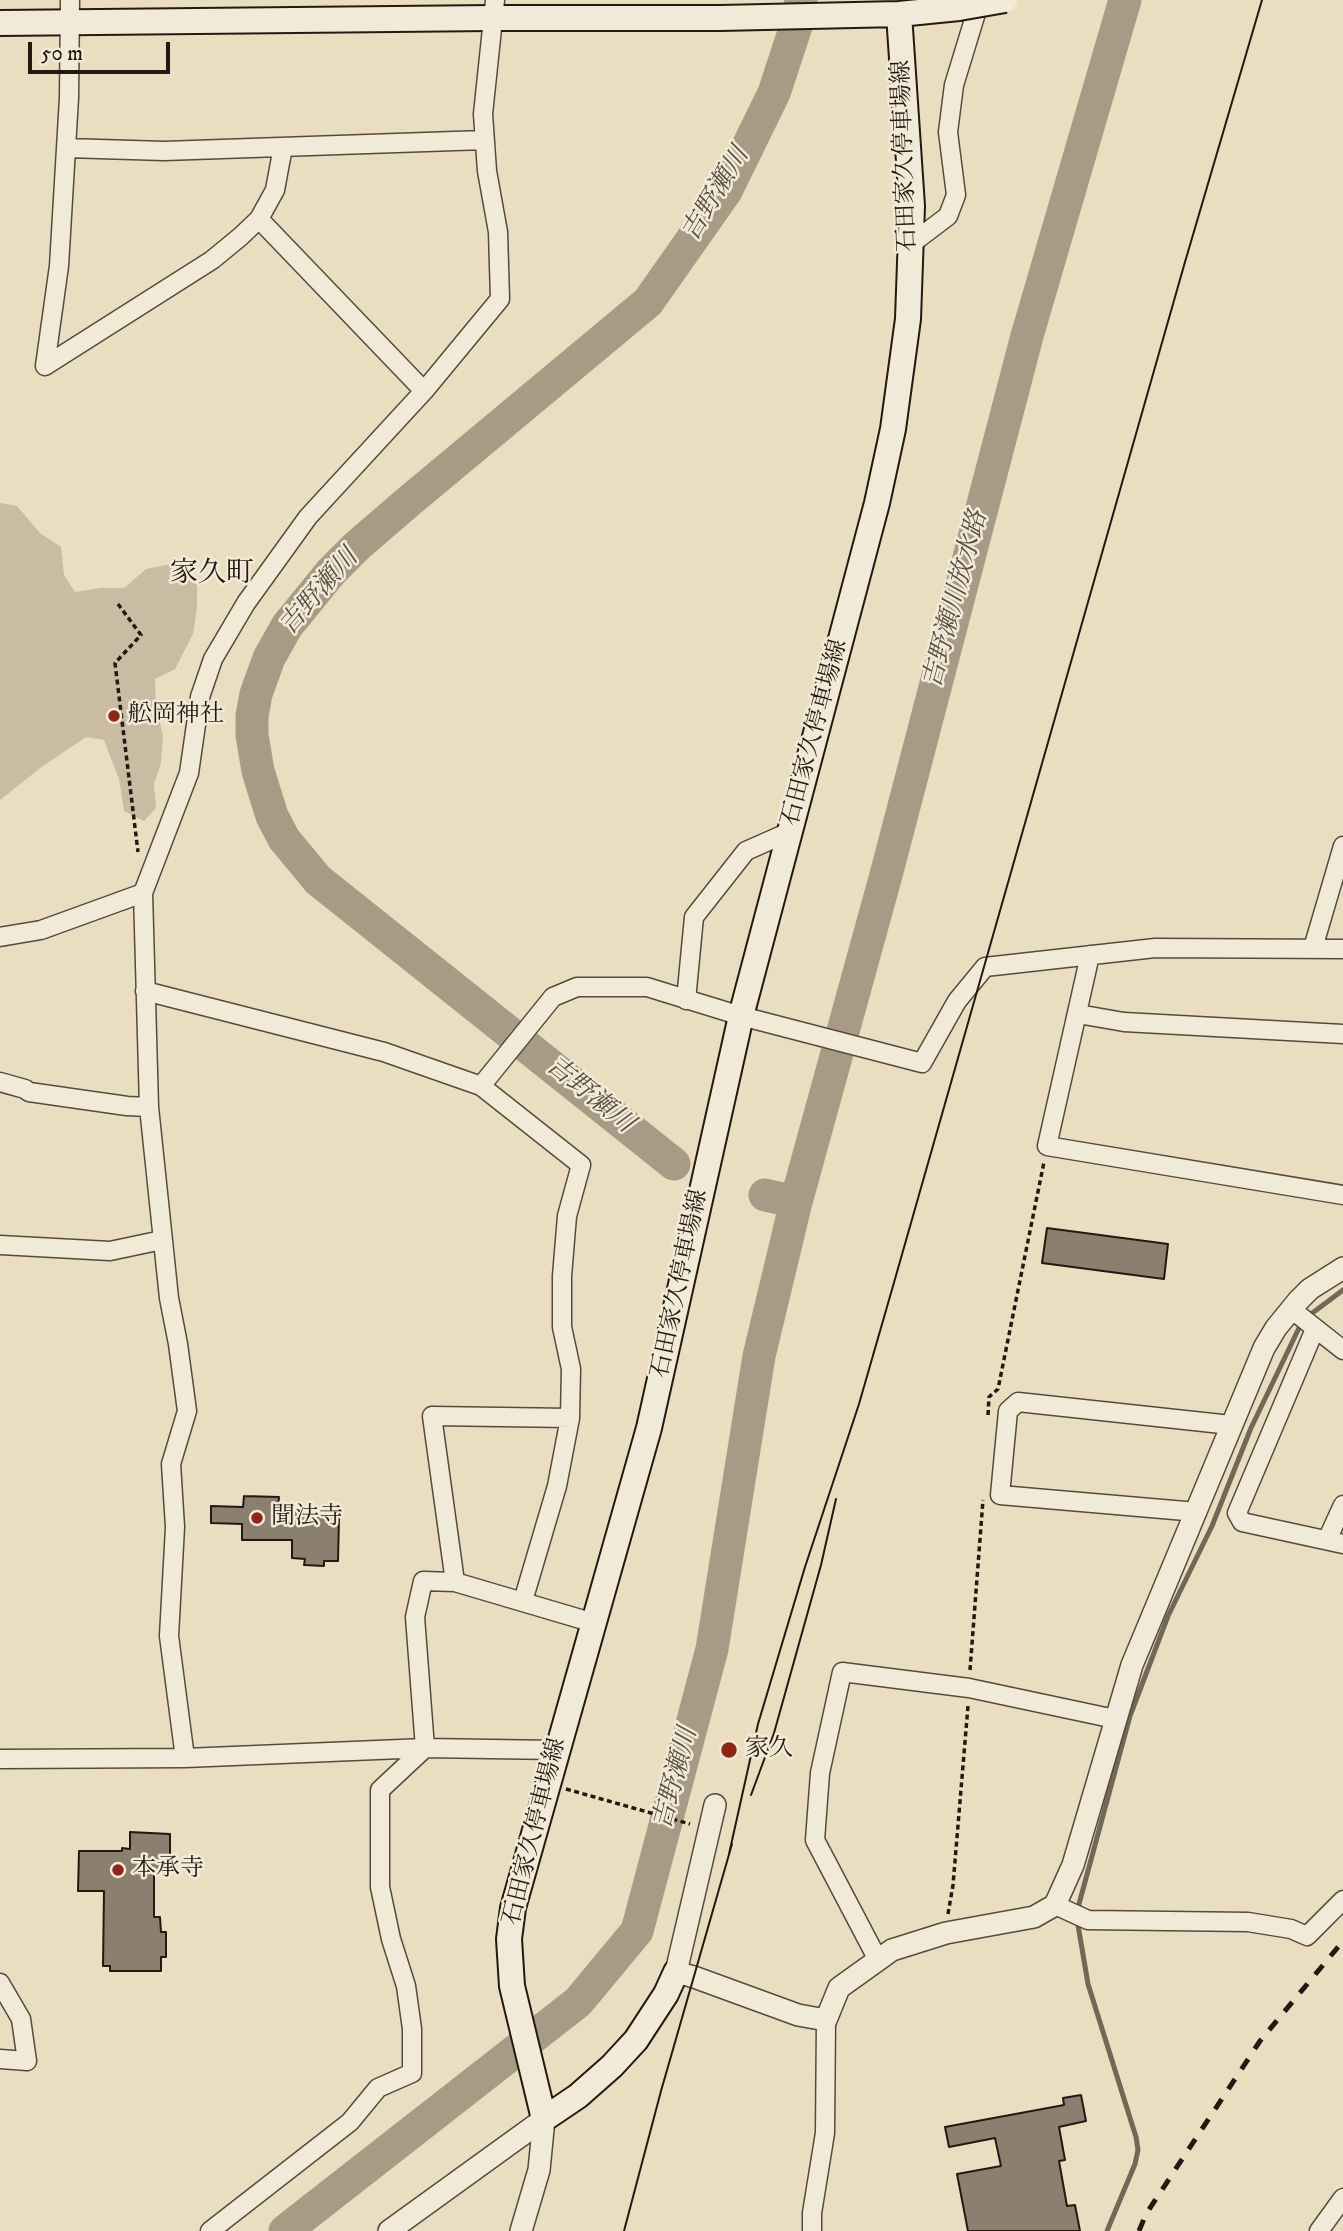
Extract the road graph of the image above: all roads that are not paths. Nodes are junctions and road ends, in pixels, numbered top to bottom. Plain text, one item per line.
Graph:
1 (1005, 0) edge
2 (970, 4) edge
3 (494, 9) edge
4 (69, 11) edge
5 (899, 14) junction
6 (0, 23) edge
7 (484, 140) junction
8 (283, 147) junction
9 (67, 148) junction
10 (259, 219) junction
11 (911, 244) junction
12 (424, 391) junction
13 (789, 832) junction
14 (1343, 846) edge
15 (143, 893) junction
16 (0, 937) edge
17 (1313, 948) junction
18 (1343, 950) edge
19 (1090, 955) junction
20 (145, 991) junction
21 (686, 1000) junction
22 (1078, 1014) junction
23 (741, 1016) junction
24 (1343, 1034) edge
25 (0, 1083) edge
26 (481, 1086) junction
27 (149, 1107) junction
28 (1343, 1195) edge
29 (162, 1240) junction
30 (0, 1245) edge
31 (1343, 1268) edge
32 (1304, 1321) junction
33 (1343, 1350) edge
34 (570, 1418) junction
35 (1231, 1425) junction
36 (1343, 1504) edge
37 (1197, 1512) junction
38 (1335, 1542) edge
39 (455, 1583) junction
40 (523, 1601) junction
41 (594, 1623) junction
42 (1115, 1718) junction
43 (425, 1748) junction
44 (556, 1750) junction
45 (185, 1758) junction
46 (0, 1759) edge
47 (715, 1805) dead end
48 (1343, 1900) edge
49 (1062, 1909) junction
50 (878, 1960) junction
51 (676, 1972) junction
52 (0, 1983) edge
53 (826, 2020) junction
54 (0, 2059) edge
55 (544, 2119) junction
56 (1343, 2198) edge
57 (210, 2231) edge
58 (389, 2231) edge
59 (521, 2231) edge
60 (812, 2231) edge
61 (1319, 2231) edge

1 - 2 main road, bridge
2 - 5 main road
2 - 11 street
3 - 4 main road
3 - 5 main road
3 - 7 street
4 - 6 main road
4 - 9 street
5 - 11 main road, 石田家久停車場線
7 - 8 street
7 - 12 street
8 - 9 street
8 - 10 street
9 - 10 street
10 - 12 street
11 - 13 main road, 石田家久停車場線
12 - 15 street
13 - 21 street
13 - 23 main road, 石田家久停車場線
14 - 17 street
15 - 16 street
15 - 20 street
17 - 18 street
17 - 19 street
19 - 22 street
19 - 23 street
20 - 26 street
20 - 27 street
21 - 23 street
21 - 26 street
22 - 24 street
22 - 28 street
23 - 41 main road, 石田家久停車場線
25 - 27 street
26 - 34 street
27 - 29 street
29 - 30 street
29 - 45 street
31 - 32 street
32 - 33 street
32 - 35 street
32 - 38 street
34 - 39 street
34 - 40 street
35 - 37 street
35 - 37 street
36 - 38 street
37 - 42 street
39 - 40 street
39 - 43 street
40 - 41 street
41 - 44 main road, 石田家久停車場線
42 - 49 street
42 - 50 street
43 - 44 street
43 - 45 street
43 - 57 street
44 - 55 main road, 石田家久停車場線
45 - 46 street
47 - 51 street
48 - 49 street
49 - 50 street
50 - 53 street
51 - 53 street
51 - 55 main road
52 - 54 street
53 - 60 street
55 - 58 street
55 - 59 street
56 - 61 street

